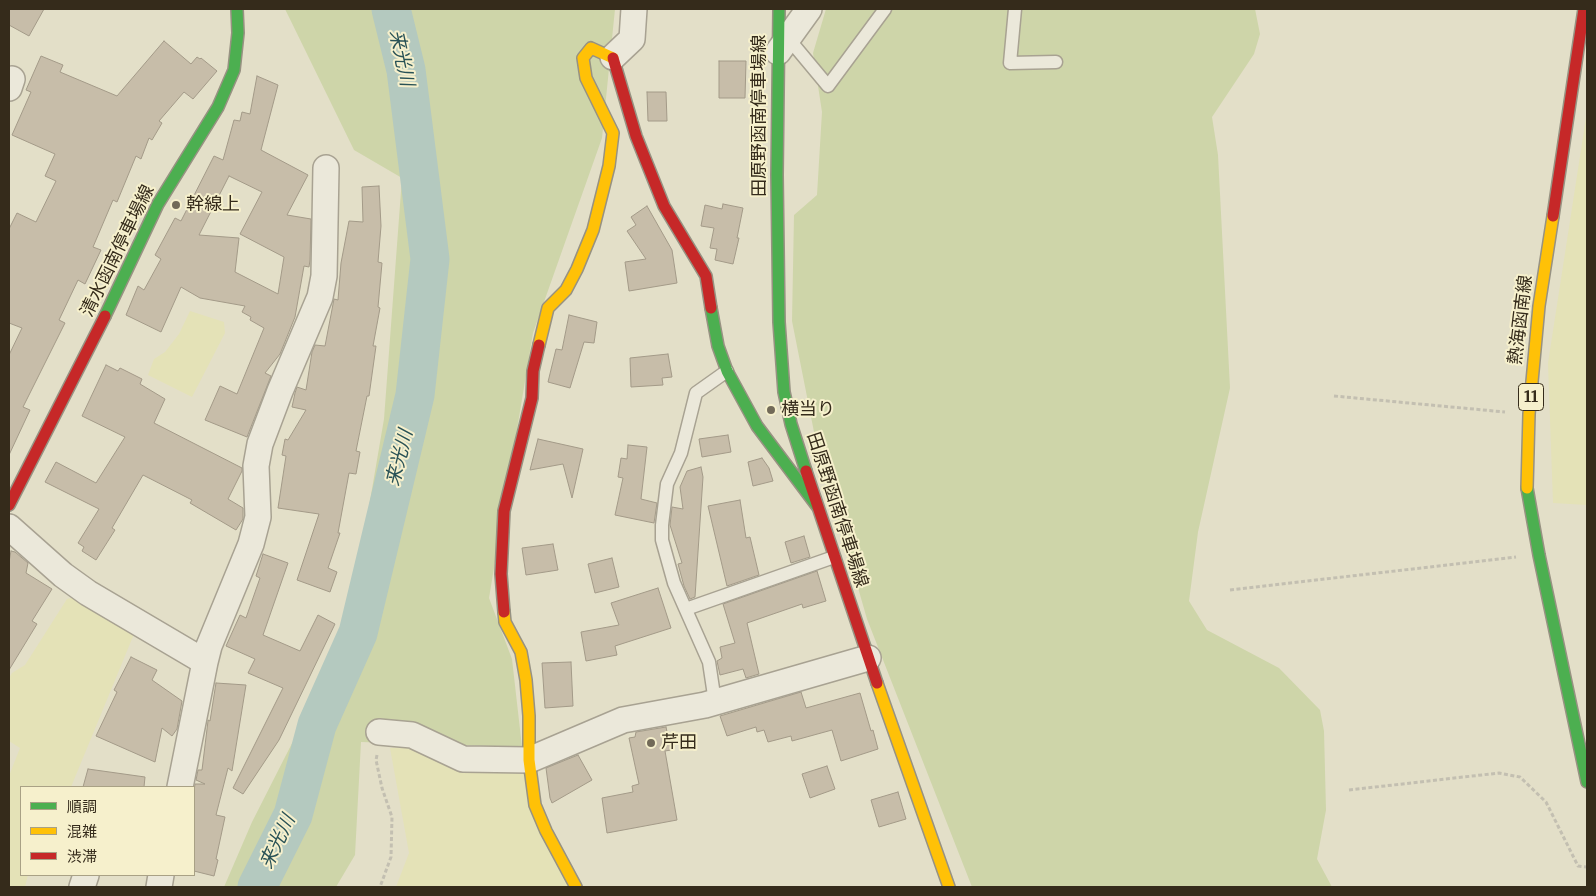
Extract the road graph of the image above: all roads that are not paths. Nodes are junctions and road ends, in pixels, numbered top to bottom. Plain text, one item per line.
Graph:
1 (237, 9) edge
2 (634, 9) edge
3 (779, 9) edge
4 (809, 9) edge
5 (885, 9) edge
6 (1015, 9) edge
7 (1584, 9) edge
8 (783, 45) junction
9 (613, 57) junction
10 (1056, 62) dead end
11 (326, 168) dead end
12 (727, 371) junction
13 (9, 501) edge
14 (817, 506) junction
15 (9, 527) edge
16 (834, 557) junction
17 (686, 609) junction
18 (868, 658) junction
19 (205, 662) junction
20 (715, 702) junction
21 (379, 732) road end
22 (529, 760) junction
23 (1587, 782) edge
24 (180, 786) edge
25 (576, 887) edge
26 (949, 887) edge

1 - 13 main road, 清水函南停車場線
2 - 9 street
3 - 8 main road, 田原野函南停車場線
4 - 8 street
5 - 8 lane
6 - 10 lane
7 - 23 main road, 熱海函南線 / 11
8 - 14 main road, 田原野函南停車場線
9 - 12 main road
9 - 22 main road
11 - 19 street
12 - 14 main road
12 - 17 lane
14 - 16 main road, 田原野函南停車場線
15 - 19 street
16 - 17 lane
16 - 18 main road, 田原野函南停車場線
17 - 20 lane
18 - 20 street
18 - 26 main road, 田原野函南停車場線
19 - 24 street
20 - 22 street
21 - 22 street
22 - 25 main road

